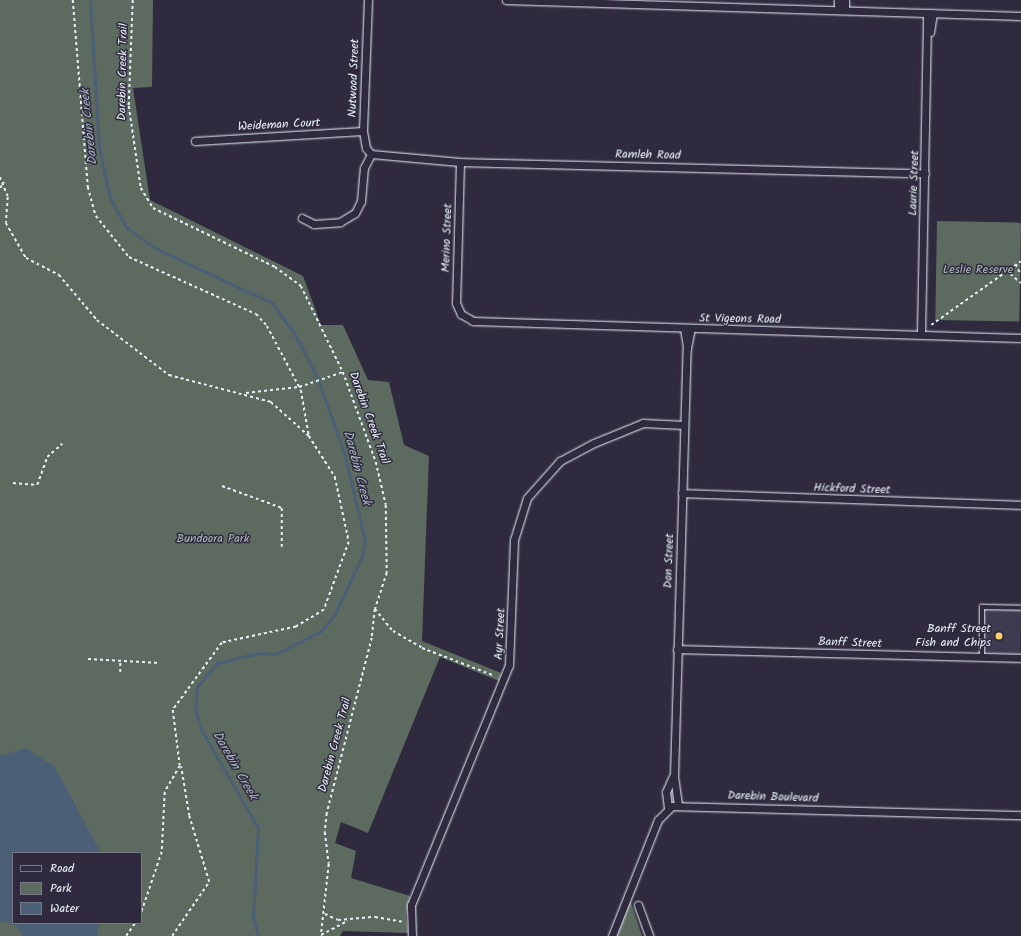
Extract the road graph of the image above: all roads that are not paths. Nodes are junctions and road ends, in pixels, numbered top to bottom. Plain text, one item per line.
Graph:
1 (368, 0) edge
2 (506, 0) edge
3 (838, 0) edge
4 (845, 0) edge
5 (841, 10) junction
6 (930, 13) junction
7 (1021, 16) edge
8 (363, 131) junction
9 (195, 141) dead end
10 (371, 154) junction
11 (460, 162) junction
12 (925, 173) junction
13 (302, 218) dead end
14 (460, 314) joint
15 (687, 328) junction
16 (921, 334) junction
17 (1021, 338) edge
18 (684, 425) junction
19 (682, 493) junction
20 (1021, 506) edge
21 (1021, 608) edge
22 (677, 649) junction
23 (982, 657) junction
24 (1021, 658) edge
25 (674, 776) junction
26 (678, 805) junction
27 (668, 808) junction
28 (1020, 815) edge
29 (638, 905) dead end
30 (412, 936) edge
31 (612, 936) edge
32 (649, 936) edge

1 - 8 street, Nutwood Street
2 - 5 street
3 - 5 street
4 - 5 street
5 - 6 street
6 - 7 street
6 - 12 street, Laurie Street
8 - 9 street, Weideman Court
8 - 10 street, Nutwood Street
10 - 11 street, Ramleh Road
10 - 13 street
11 - 12 street, Ramleh Road
11 - 14 street, Merino Street
12 - 16 street, Laurie Street
14 - 15 street, St Vigeons Road
15 - 16 street, St Vigeons Road
15 - 18 street, Don Street
16 - 17 street, St Vigeons Road
18 - 19 street, Don Street
18 - 30 street, Ayr Street
19 - 20 street, Hickford Street
19 - 22 street, Don Street
21 - 23 lane
22 - 23 street, Banff Street
22 - 25 street, Don Street
23 - 24 street, Banff Street
25 - 26 street, Don Street
25 - 27 street, Don Street
26 - 27 street, Darebin Boulevard
26 - 28 street, Darebin Boulevard
27 - 31 street
29 - 32 street

